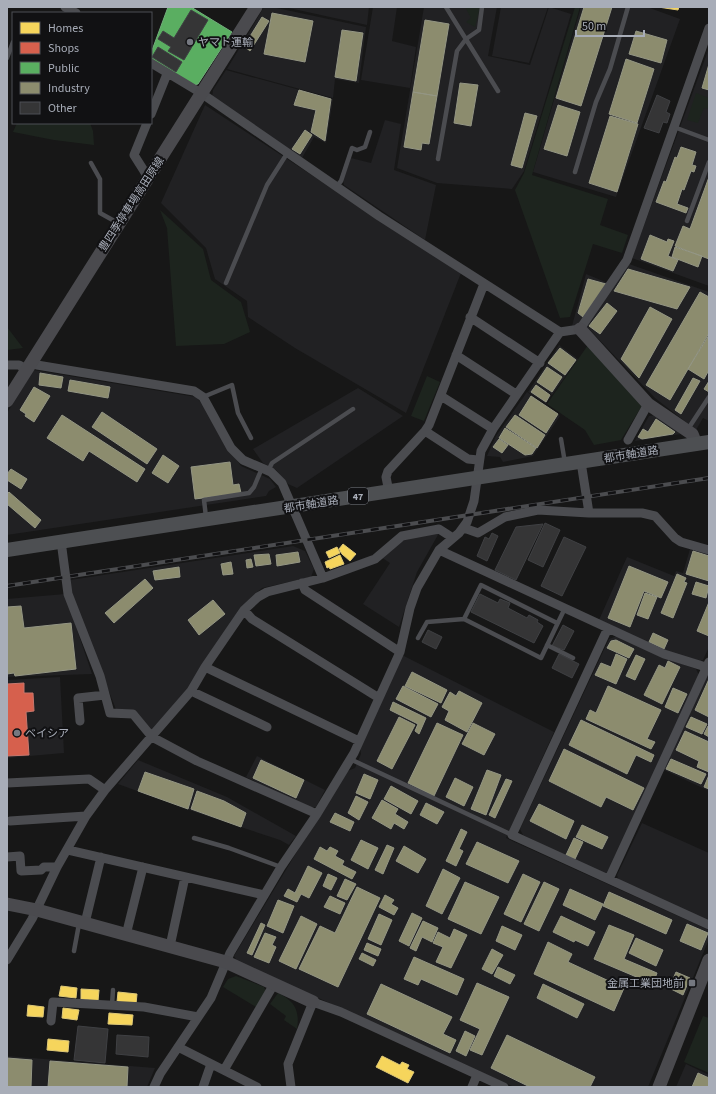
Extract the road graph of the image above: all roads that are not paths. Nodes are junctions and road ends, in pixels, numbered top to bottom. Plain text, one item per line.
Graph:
1 (65, 7) edge
2 (256, 7) edge
3 (446, 7) edge
4 (482, 7) edge
5 (628, 7) edge
6 (74, 12) edge
7 (709, 28) edge
8 (466, 39) junction
9 (12, 45) edge
10 (7, 58) edge
11 (152, 64) edge
12 (167, 74) junction
13 (498, 91) dead end
14 (201, 93) junction
15 (152, 112) edge
16 (147, 124) edge
17 (674, 127) junction
18 (370, 132) dead end
19 (709, 139) edge
20 (288, 152) junction
21 (438, 160) dead end
22 (709, 162) edge
23 (91, 163) dead end
24 (575, 172) dead end
25 (149, 176) junction
26 (337, 186) junction
27 (687, 221) dead end
28 (118, 223) junction
29 (226, 283) dead end
30 (484, 284) junction
31 (470, 317) junction
32 (580, 329) junction
33 (560, 332) junction
34 (456, 355) junction
35 (540, 363) junction
36 (7, 365) edge
37 (29, 365) junction
38 (516, 394) junction
39 (441, 396) junction
40 (203, 397) junction
41 (709, 397) edge
42 (7, 401) edge
43 (648, 404) junction
44 (353, 409) dead end
45 (493, 429) junction
46 (687, 430) junction
47 (425, 432) junction
48 (251, 438) dead end
49 (562, 439) dead end
50 (628, 440) dead end
51 (703, 443) edge
52 (478, 460) junction
53 (581, 462) junction
54 (565, 464) junction
55 (265, 470) junction
56 (477, 479) junction
57 (389, 492) junction
58 (292, 507) junction
59 (589, 513) junction
60 (207, 520) junction
61 (464, 528) junction
62 (453, 538) junction
63 (61, 541) junction
64 (7, 550) edge
65 (439, 550) junction
66 (709, 550) edge
67 (323, 578) junction
68 (302, 583) junction
69 (565, 608) junction
70 (244, 610) junction
71 (464, 619) junction
72 (557, 623) junction
73 (608, 628) junction
74 (418, 638) dead end
75 (547, 645) junction
76 (400, 652) junction
77 (573, 658) dead end
78 (708, 666) edge
79 (205, 667) junction
80 (192, 691) junction
81 (105, 695) junction
82 (379, 698) junction
83 (80, 721) dead end
84 (267, 727) dead end
85 (152, 737) junction
86 (359, 741) junction
87 (350, 759) junction
88 (7, 783) edge
89 (105, 790) junction
90 (317, 814) junction
91 (88, 818) junction
92 (10, 821) dead end
93 (512, 835) junction
94 (194, 838) dead end
95 (68, 850) junction
96 (7, 857) edge
97 (101, 857) junction
98 (57, 866) junction
99 (143, 867) junction
100 (281, 867) junction
101 (185, 877) junction
102 (609, 879) junction
103 (264, 895) junction
104 (7, 904) edge
105 (37, 910) junction
106 (82, 923) junction
107 (709, 925) edge
108 (126, 935) junction
109 (170, 946) junction
110 (10, 950) edge
111 (74, 951) dead end
112 (7, 960) edge
113 (709, 960) edge
114 (226, 962) junction
115 (274, 984) junction
116 (113, 990) dead end
117 (313, 1002) junction
118 (112, 1005) junction
119 (198, 1017) junction
120 (51, 1020) dead end
121 (178, 1048) junction
122 (210, 1064) junction
123 (224, 1070) junction
124 (477, 1075) junction
125 (254, 1086) edge
126 (154, 1087) edge
127 (203, 1087) edge
128 (291, 1087) edge
129 (472, 1087) edge
130 (502, 1087) edge
131 (659, 1087) edge

1 - 6 street
2 - 14 street, 豊四季停車場高田原線
3 - 8 lane
4 - 8 lane
5 - 24 lane
7 - 17 street
8 - 13 lane
8 - 21 lane
9 - 10 lane
11 - 12 street
12 - 14 street
12 - 15 street
14 - 20 street
14 - 25 street, 豊四季停車場高田原線
16 - 25 street
17 - 19 lane
17 - 32 street
18 - 26 lane
20 - 26 street
20 - 29 lane
22 - 27 lane
23 - 28 lane
25 - 28 street, 豊四季停車場高田原線
26 - 30 street
28 - 37 street, 豊四季停車場高田原線
30 - 31 street
30 - 33 street
31 - 34 street
31 - 35 street
32 - 33 street
32 - 43 street
33 - 35 street
34 - 38 street
34 - 39 street
35 - 38 street
36 - 37 street
37 - 40 street
37 - 42 street, 豊四季停車場高田原線
38 - 45 street
39 - 45 street
39 - 47 street
40 - 48 lane
40 - 55 street
41 - 46 lane
43 - 46 street
43 - 50 street
44 - 55 lane
45 - 52 street
46 - 51 street
47 - 52 street
47 - 57 street
49 - 54 lane
51 - 53 main road, 都市軸道路 / 47
52 - 56 street
53 - 54 main road, 都市軸道路 / 47
53 - 59 street
54 - 56 main road, 都市軸道路 / 47
55 - 58 street
55 - 60 lane
56 - 57 main road, 都市軸道路 / 47
56 - 61 street
57 - 58 main road, 都市軸道路 / 47
58 - 60 main road, 都市軸道路 / 47
58 - 67 street
59 - 61 street
59 - 66 street
60 - 63 main road, 都市軸道路 / 47
61 - 62 street
62 - 65 street
62 - 67 street
63 - 64 main road, 都市軸道路 / 47
63 - 81 street
65 - 69 street
65 - 76 street
67 - 68 street
68 - 70 street
68 - 76 street
69 - 72 lane
69 - 73 street
70 - 79 street
70 - 82 street
71 - 72 lane
71 - 74 lane
71 - 75 lane
72 - 75 lane
73 - 78 street
73 - 93 street
75 - 77 lane
76 - 82 street
78 - 102 street
79 - 80 street
79 - 86 street
80 - 84 street
80 - 85 street
81 - 83 street
81 - 85 street
82 - 86 street
85 - 89 street
85 - 90 street
86 - 87 street
87 - 90 street
87 - 93 lane
88 - 89 street
89 - 91 street
90 - 100 street
91 - 92 street
91 - 95 street
93 - 102 street
94 - 100 lane
95 - 97 street
95 - 98 street
96 - 98 street
97 - 99 street
97 - 106 street
98 - 105 street
99 - 101 street
99 - 108 street
100 - 103 street
101 - 103 street
101 - 109 street
102 - 107 street
103 - 114 street
104 - 105 street
105 - 106 street
105 - 110 street
106 - 108 street
106 - 111 lane
108 - 109 street
109 - 114 street
110 - 112 street
113 - 131 street
114 - 115 street
114 - 119 street
115 - 117 street
115 - 123 street
116 - 118 lane
117 - 124 street
117 - 128 street
118 - 119 street
118 - 120 street
119 - 121 street
121 - 122 street
121 - 126 street
122 - 123 street
122 - 127 street
123 - 125 street
124 - 129 street
124 - 130 street

